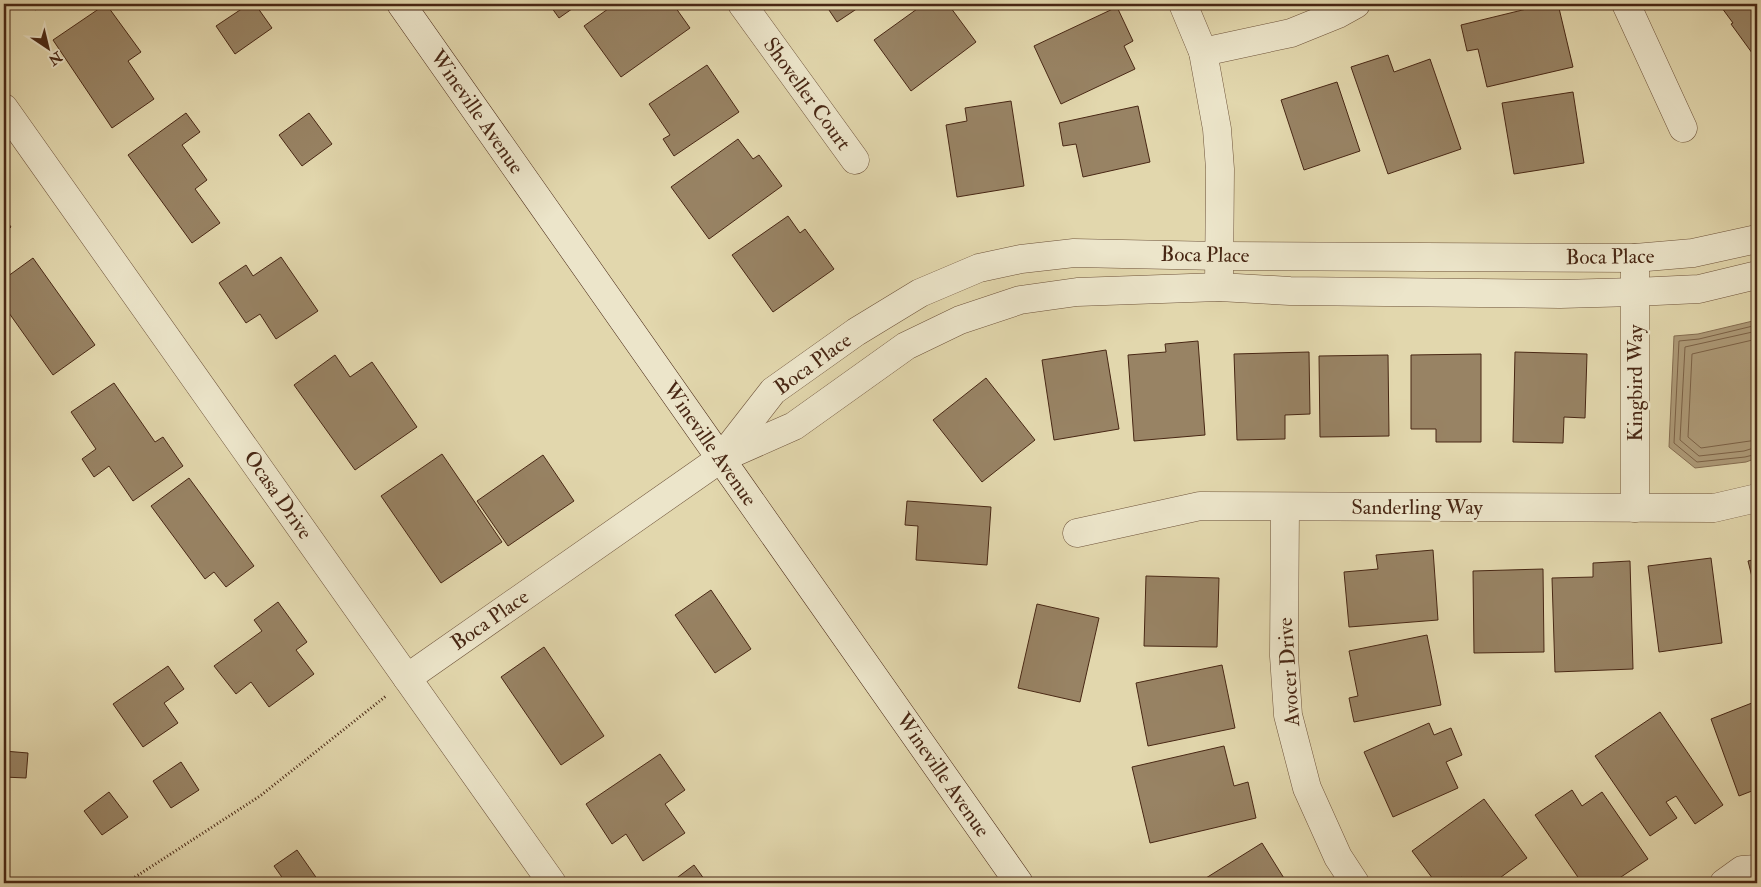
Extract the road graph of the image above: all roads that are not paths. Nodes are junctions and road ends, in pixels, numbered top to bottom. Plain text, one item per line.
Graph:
1 (401, 4) edge
2 (742, 4) edge
3 (1183, 4) edge
4 (1356, 4) edge
5 (1626, 4) edge
6 (1203, 52) junction
7 (4, 108) edge
8 (1683, 128) dead end
9 (855, 160) dead end
10 (1757, 239) edge
11 (1220, 256) junction
12 (1635, 258) junction
13 (1757, 276) edge
14 (1219, 287) junction
15 (1634, 292) junction
16 (720, 459) junction
17 (1757, 498) edge
18 (1285, 507) junction
19 (1635, 508) junction
20 (1078, 533) dead end
21 (407, 678) junction
22 (552, 883) edge
23 (1019, 883) edge
24 (1355, 883) edge

1 - 16 street, Wineville Avenue
2 - 9 street, Shoveller Court
3 - 6 street
4 - 6 street
5 - 8 street
6 - 11 street
7 - 21 street, Ocasa Drive
10 - 12 street, Boca Place
11 - 12 street, Boca Place
11 - 14 street
11 - 16 street, Boca Place
12 - 15 street, Kingbird Way
13 - 15 street, Boca Place
14 - 15 street, Boca Place
14 - 16 street, Boca Place
15 - 19 street, Kingbird Way
16 - 21 street, Boca Place
16 - 23 street, Wineville Avenue
17 - 19 street, Sanderling Way
18 - 19 street, Sanderling Way
18 - 20 street, Sanderling Way
18 - 24 street, Avocer Drive
21 - 22 street, Ocasa Drive

